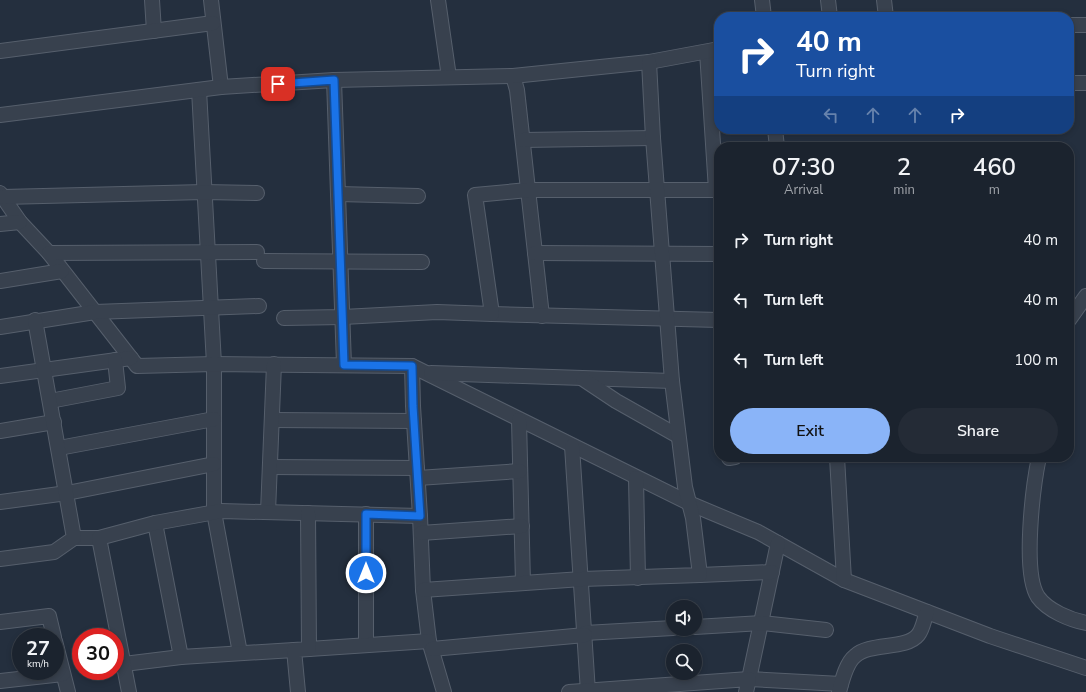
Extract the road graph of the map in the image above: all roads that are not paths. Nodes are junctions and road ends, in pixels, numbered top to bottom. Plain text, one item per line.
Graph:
1 (152, 0) edge
2 (211, 0) edge
3 (438, 0) edge
4 (762, 0) edge
5 (828, 0) edge
6 (884, 0) edge
7 (763, 12) edge
8 (829, 12) edge
9 (885, 12) edge
10 (213, 23) junction
11 (1074, 25) edge
12 (1086, 25) edge
13 (154, 31) junction
14 (713, 50) edge
15 (0, 52) edge
16 (649, 62) junction
17 (514, 76) junction
18 (449, 77) junction
19 (714, 78) edge
20 (334, 80) junction
21 (1074, 82) edge
22 (1086, 83) edge
23 (221, 87) junction
24 (199, 90) junction
25 (0, 115) edge
26 (653, 138) junction
27 (523, 140) junction
28 (528, 190) junction
29 (657, 190) junction
30 (714, 190) edge
31 (204, 192) junction
32 (257, 193) dead end
33 (338, 194) junction
34 (2, 195) edge
35 (418, 196) dead end
36 (20, 222) junction
37 (0, 224) edge
38 (207, 252) junction
39 (535, 253) junction
40 (662, 253) junction
41 (49, 254) junction
42 (714, 254) edge
43 (341, 261) junction
44 (422, 262) dead end
45 (62, 271) junction
46 (0, 281) edge
47 (1086, 296) edge
48 (211, 306) junction
49 (259, 306) dead end
50 (95, 312) junction
51 (1074, 313) edge
52 (492, 314) junction
53 (542, 316) junction
54 (343, 317) junction
55 (284, 318) dead end
56 (667, 318) junction
57 (35, 320) junction
58 (714, 320) edge
59 (0, 327) edge
60 (131, 358) junction
61 (115, 360) junction
62 (214, 364) junction
63 (274, 364) junction
64 (344, 365) junction
65 (412, 366) junction
66 (43, 370) junction
67 (426, 373) junction
68 (0, 376) edge
69 (582, 378) junction
70 (672, 382) junction
71 (50, 401) junction
72 (214, 419) junction
73 (272, 420) junction
74 (519, 420) junction
75 (414, 421) junction
76 (54, 422) junction
77 (0, 431) edge
78 (678, 436) junction
79 (572, 446) junction
80 (59, 448) junction
81 (837, 462) edge
82 (1037, 462) edge
83 (214, 464) junction
84 (270, 467) junction
85 (520, 471) junction
86 (418, 473) junction
87 (636, 478) junction
88 (67, 493) junction
89 (0, 502) edge
90 (691, 504) junction
91 (214, 512) junction
92 (268, 512) junction
93 (308, 513) junction
94 (366, 514) junction
95 (420, 516) junction
96 (156, 523) junction
97 (522, 526) junction
98 (421, 533) junction
99 (74, 538) junction
100 (99, 538) junction
101 (778, 543) junction
102 (0, 559) edge
103 (772, 572) junction
104 (700, 575) junction
105 (638, 578) junction
106 (582, 579) junction
107 (844, 580) junction
108 (523, 583) junction
109 (423, 590) junction
110 (926, 612) junction
111 (0, 622) edge
112 (762, 623) junction
113 (1086, 623) edge
114 (702, 627) edge
115 (52, 628) edge
116 (117, 628) edge
117 (666, 628) edge
118 (826, 630) dead end
119 (584, 634) junction
120 (366, 645) junction
121 (430, 645) junction
122 (309, 649) junction
123 (294, 650) junction
124 (240, 653) junction
125 (180, 657) junction
126 (124, 664) joint
127 (1086, 668) edge
128 (64, 678) edge
129 (12, 680) edge
130 (0, 681) edge
131 (748, 686) edge
132 (840, 688) edge
133 (588, 691) edge
134 (68, 692) edge
135 (129, 692) edge
136 (298, 692) edge
137 (444, 692) edge
138 (569, 692) edge

1 - 13 street
2 - 10 street
3 - 18 street
4 - 7 street
5 - 8 street
6 - 9 street
10 - 13 street
10 - 23 street
11 - 12 street
13 - 15 street
14 - 16 street
14 - 19 street
16 - 17 street
16 - 26 street
17 - 18 street
17 - 27 street
18 - 20 street
20 - 23 street
20 - 33 street
21 - 22 street
23 - 24 street
24 - 25 street
24 - 31 street
26 - 27 street
26 - 29 street
27 - 28 street
28 - 29 street
28 - 39 street
28 - 52 street
29 - 30 street
29 - 40 street
31 - 32 street
31 - 34 street
31 - 38 street
33 - 35 street
33 - 43 street
34 - 36 street
36 - 37 street
36 - 41 street
38 - 41 street
38 - 43 street
38 - 48 street
39 - 40 street
39 - 53 street
40 - 42 street
40 - 56 street
41 - 45 street
43 - 44 street
43 - 54 street
45 - 46 street
45 - 50 street
47 - 51 street
48 - 49 street
48 - 50 street
48 - 62 street
50 - 57 street
50 - 60 street
52 - 53 street
52 - 54 street
53 - 56 street
54 - 55 street
54 - 64 street
56 - 58 street
56 - 70 street
57 - 59 street
57 - 66 street
60 - 61 street
60 - 62 street
61 - 66 street
61 - 71 street
62 - 63 street
62 - 72 street
63 - 64 street
63 - 73 street
64 - 65 street
65 - 67 street
65 - 75 street
66 - 68 street
66 - 71 street
67 - 69 street
67 - 74 street
69 - 70 street
69 - 78 street
70 - 78 street
71 - 76 street
72 - 80 street
72 - 83 street
73 - 75 street
73 - 84 street
74 - 79 street
74 - 85 street
75 - 86 street
76 - 77 street
76 - 80 street
78 - 90 street
79 - 87 street
79 - 106 street
80 - 88 street
81 - 107 street
82 - 113 street
83 - 88 street
83 - 91 street
84 - 86 street
84 - 92 street
85 - 86 street
85 - 97 street
86 - 95 street
87 - 90 street
87 - 105 street
88 - 89 street
88 - 99 street
90 - 101 street
90 - 104 street
91 - 92 street
91 - 96 street
91 - 124 street
92 - 93 street
93 - 94 street
93 - 122 street
94 - 95 street
94 - 120 street
95 - 98 street
96 - 100 street
96 - 125 street
97 - 98 street
97 - 108 street
98 - 109 street
99 - 100 street
99 - 102 street
100 - 116 street
101 - 103 street
101 - 107 street
103 - 104 street
103 - 112 street
104 - 105 street
105 - 106 street
106 - 108 street
106 - 119 street
107 - 110 street
108 - 109 street
109 - 121 street
110 - 127 street
110 - 132 street
111 - 115 street
112 - 114 street
112 - 118 street
112 - 131 street
117 - 119 street
119 - 121 street
119 - 133 street
120 - 121 street
120 - 122 street
121 - 137 street
122 - 123 street
123 - 124 street
123 - 136 street
124 - 125 street
125 - 126 street
126 - 135 street
128 - 134 street
129 - 130 street
131 - 132 street
131 - 133 street
133 - 138 street

